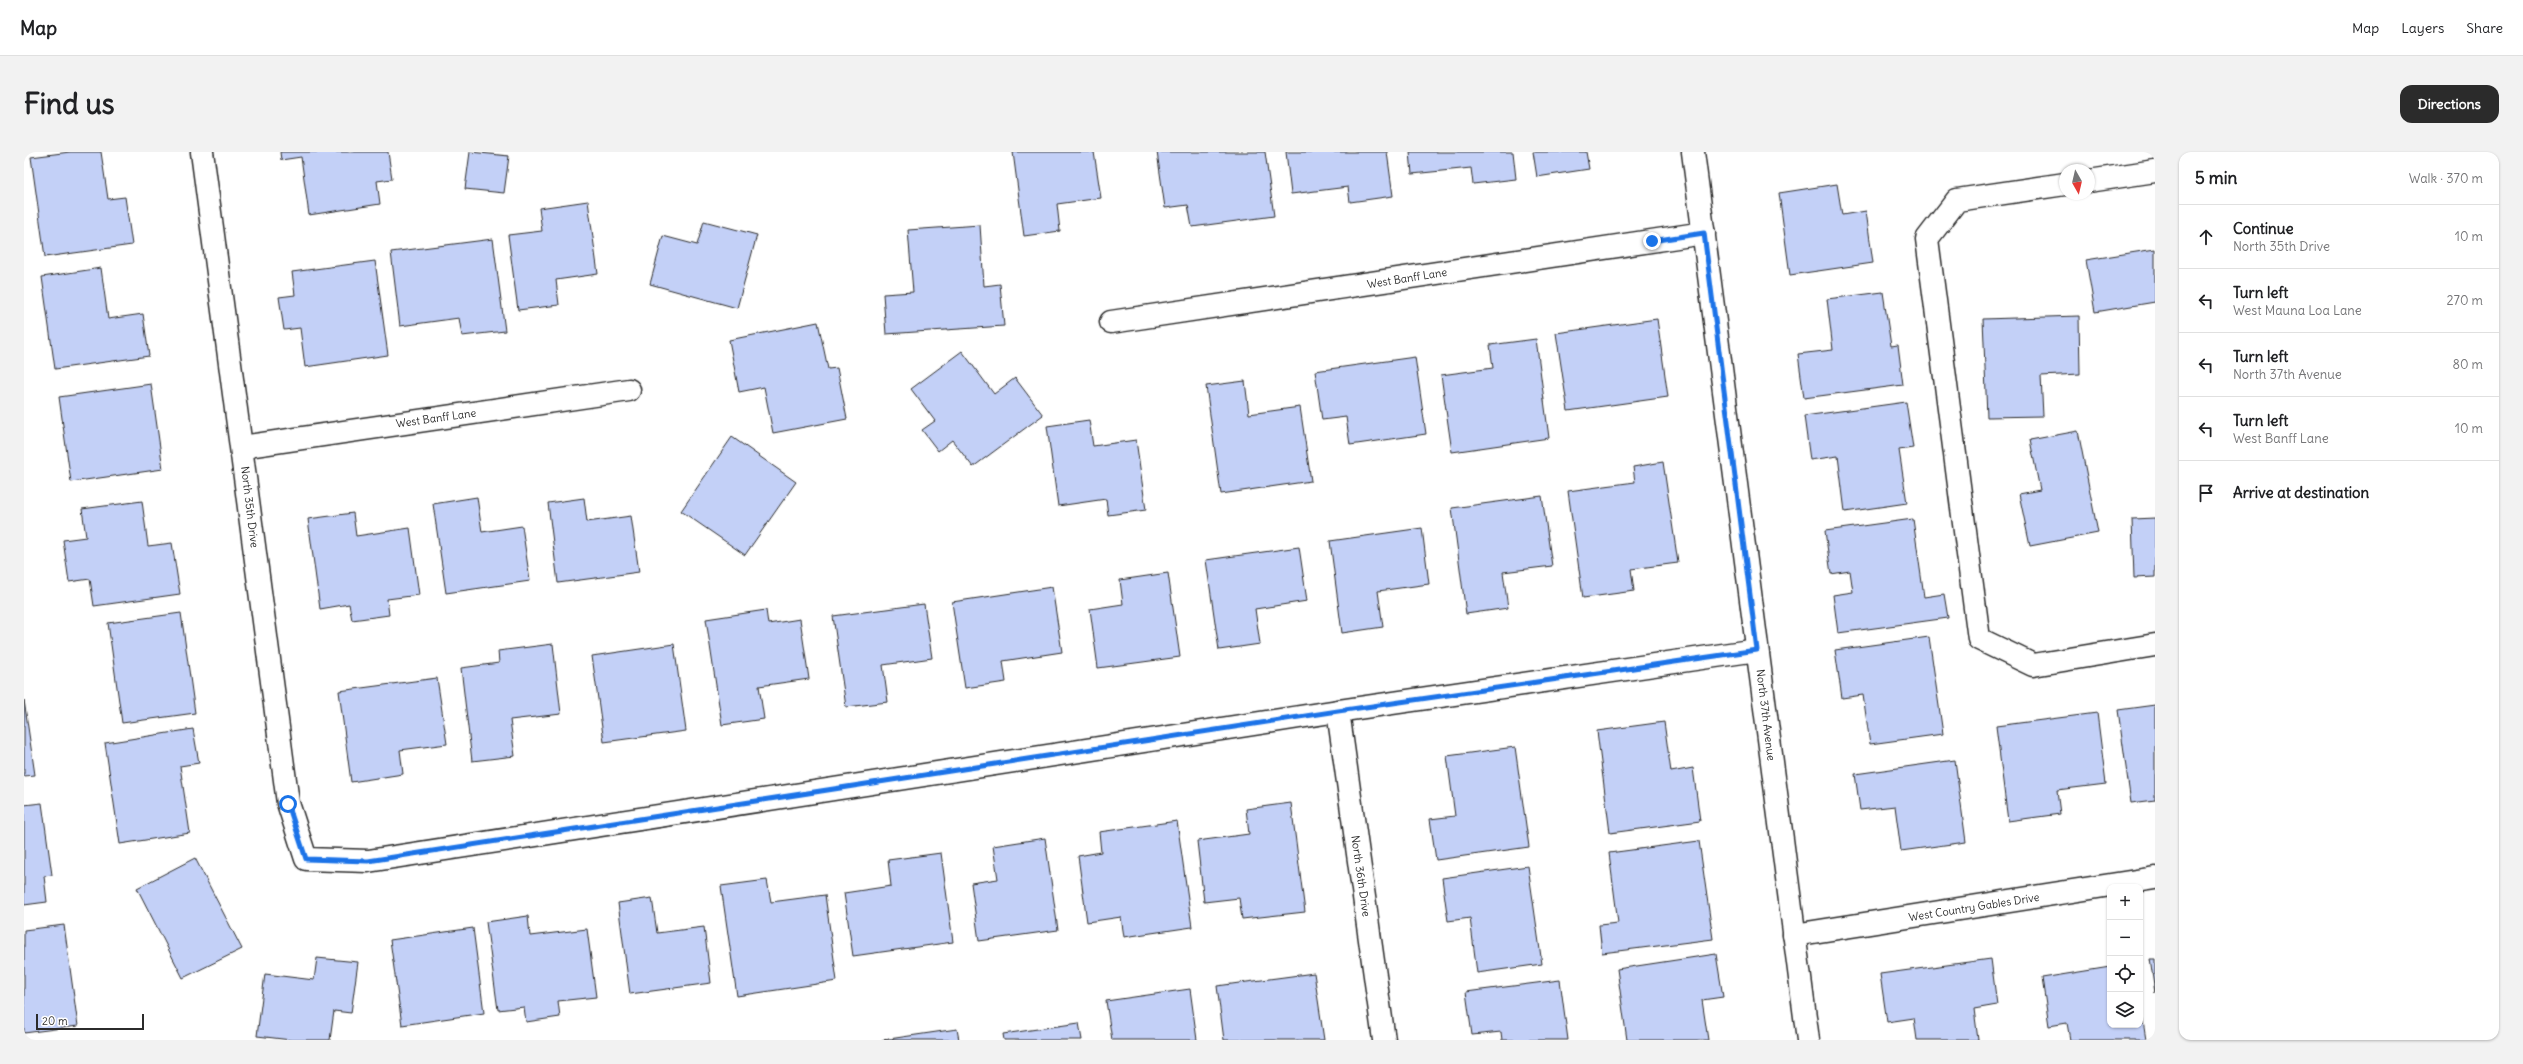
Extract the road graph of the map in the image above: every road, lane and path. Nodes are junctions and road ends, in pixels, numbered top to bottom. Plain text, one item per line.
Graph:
1 (202, 152) edge
2 (1693, 152) edge
3 (2155, 171) edge
4 (2095, 180) edge
5 (2059, 185) edge
6 (1704, 233) junction
7 (1111, 322) dead end
8 (629, 390) dead end
9 (242, 447) junction
10 (2155, 645) edge
11 (1757, 650) junction
12 (1338, 711) junction
13 (2155, 878) edge
14 (1794, 935) junction
15 (1384, 1040) edge
16 (1808, 1040) edge

1 - 9 street, North 35th Drive
2 - 6 street, North 37th Avenue
3 - 4 street
5 - 10 street
6 - 7 street, West Banff Lane
6 - 11 street, North 37th Avenue
8 - 9 street, West Banff Lane
9 - 12 street, North 35th Drive
11 - 12 street
11 - 14 street, North 37th Avenue
12 - 15 street, North 36th Drive
13 - 14 street, West Country Gables Drive
14 - 16 street, North 37th Avenue

